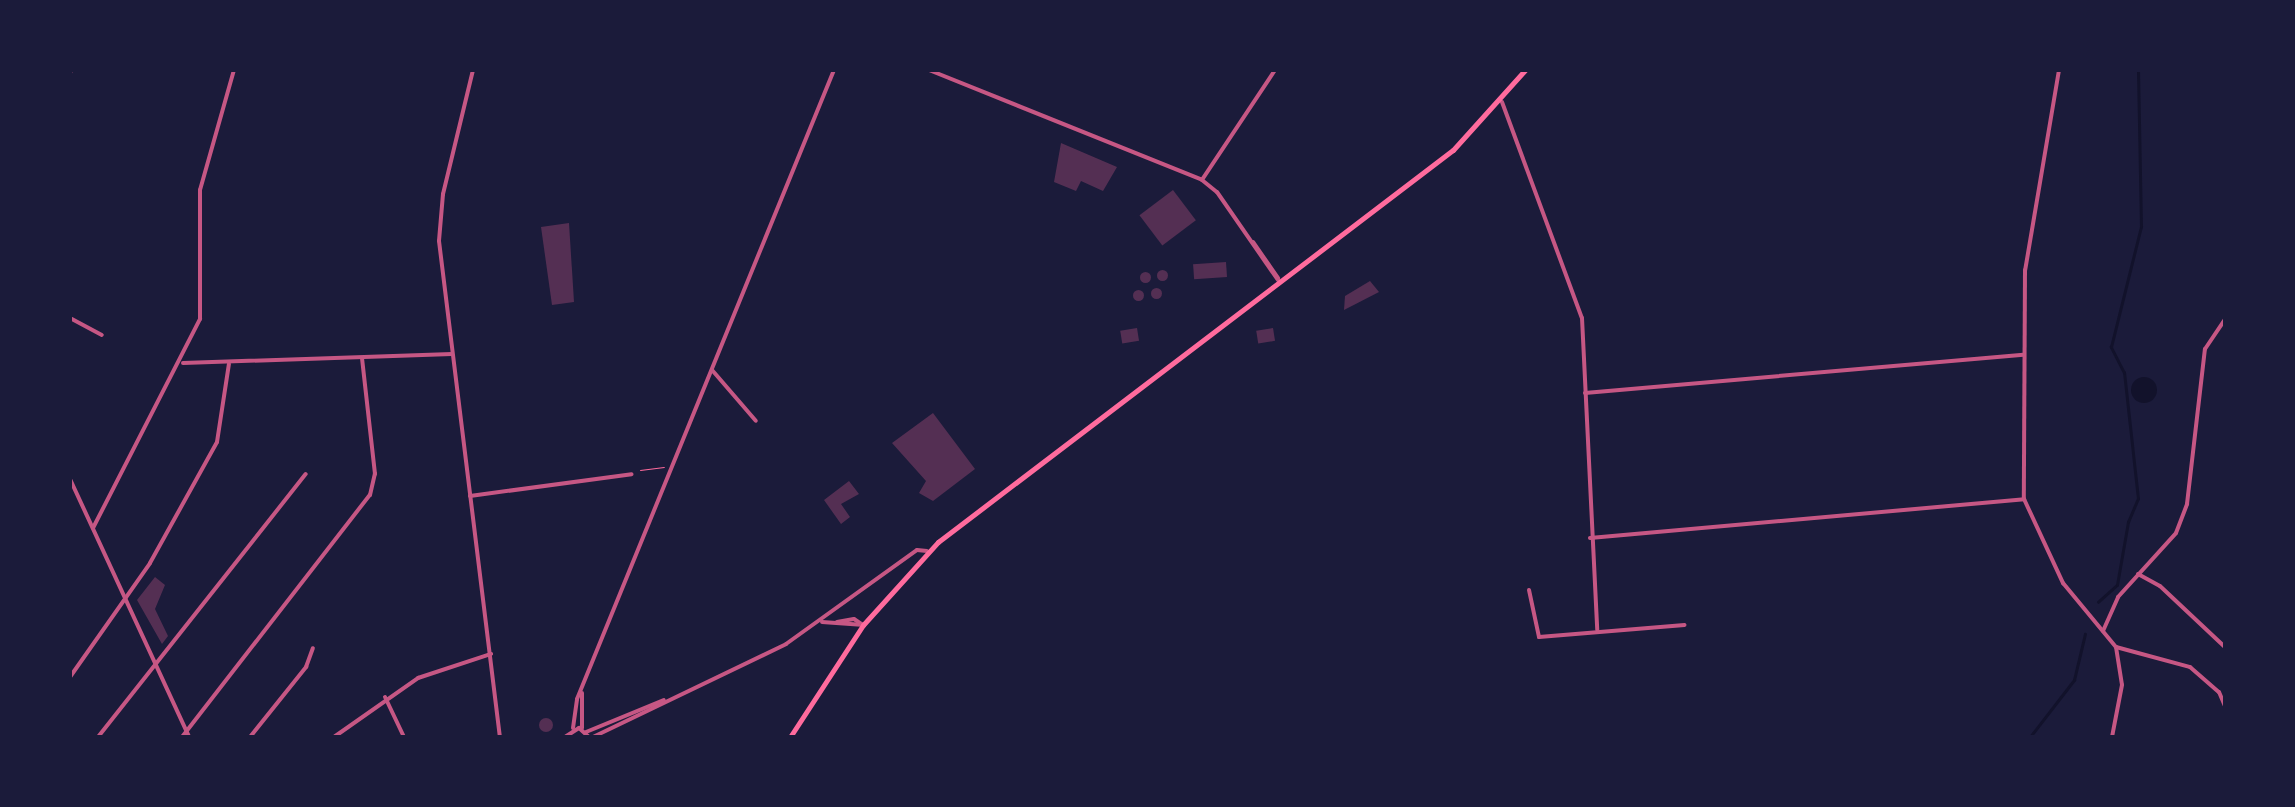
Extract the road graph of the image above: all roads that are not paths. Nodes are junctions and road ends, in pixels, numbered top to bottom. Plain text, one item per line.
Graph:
1 (234, 70) edge
2 (473, 70) edge
3 (834, 70) edge
4 (929, 70) edge
5 (1275, 70) edge
6 (1525, 70) edge
7 (2060, 70) edge
8 (1502, 102) junction
9 (1202, 180) junction
10 (1279, 281) junction
11 (70, 318) edge
12 (2225, 319) edge
13 (102, 335) dead end
14 (452, 354) junction
15 (2023, 355) junction
16 (362, 359) junction
17 (181, 362) junction
18 (230, 364) junction
19 (712, 370) junction
20 (1585, 393) junction
21 (756, 421) dead end
22 (306, 474) dead end
23 (632, 474) road end
24 (70, 479) edge
25 (470, 496) junction
26 (2024, 499) junction
27 (93, 528) junction
28 (1590, 538) junction
29 (927, 551) junction
30 (2138, 574) junction
31 (1529, 590) dead end
32 (126, 599) junction
33 (822, 622) junction
34 (863, 625) junction
35 (1684, 625) dead end
36 (1597, 630) junction
37 (2103, 631) junction
38 (2116, 647) junction
39 (2225, 647) edge
40 (313, 648) dead end
41 (491, 654) junction
42 (156, 664) junction
43 (70, 677) edge
44 (584, 684) junction
45 (385, 698) junction
46 (2225, 706) edge
47 (573, 728) junction
48 (588, 733) edge
49 (186, 735) edge
50 (98, 737) edge
51 (250, 737) edge
52 (334, 737) edge
53 (404, 737) edge
54 (500, 737) edge
55 (565, 737) edge
56 (790, 737) edge
57 (2112, 737) edge

1 - 17 street
2 - 14 street
3 - 19 street
4 - 9 street
5 - 9 street
6 - 8 main road
7 - 15 street
8 - 10 main road
8 - 20 street
9 - 10 street
10 - 29 main road
11 - 13 street
12 - 30 street
14 - 16 street
14 - 25 street
15 - 20 street
15 - 26 street
16 - 18 street
16 - 49 street
17 - 18 street
17 - 27 street
18 - 32 street
19 - 21 street
19 - 44 street
20 - 28 street
22 - 42 street
23 - 25 street
24 - 27 street
25 - 41 street
26 - 28 street
26 - 37 street
27 - 32 street
28 - 36 street
29 - 33 street
29 - 34 main road
30 - 37 street
30 - 39 street
31 - 36 street
32 - 42 street
32 - 43 street
33 - 34 street
33 - 48 street
34 - 56 main road
35 - 36 street
37 - 38 street
38 - 46 street
38 - 57 street
40 - 51 street
41 - 45 street
41 - 54 street
42 - 49 street
42 - 50 street
44 - 47 street
44 - 48 street
45 - 52 street
45 - 53 street
47 - 48 street
47 - 55 street

